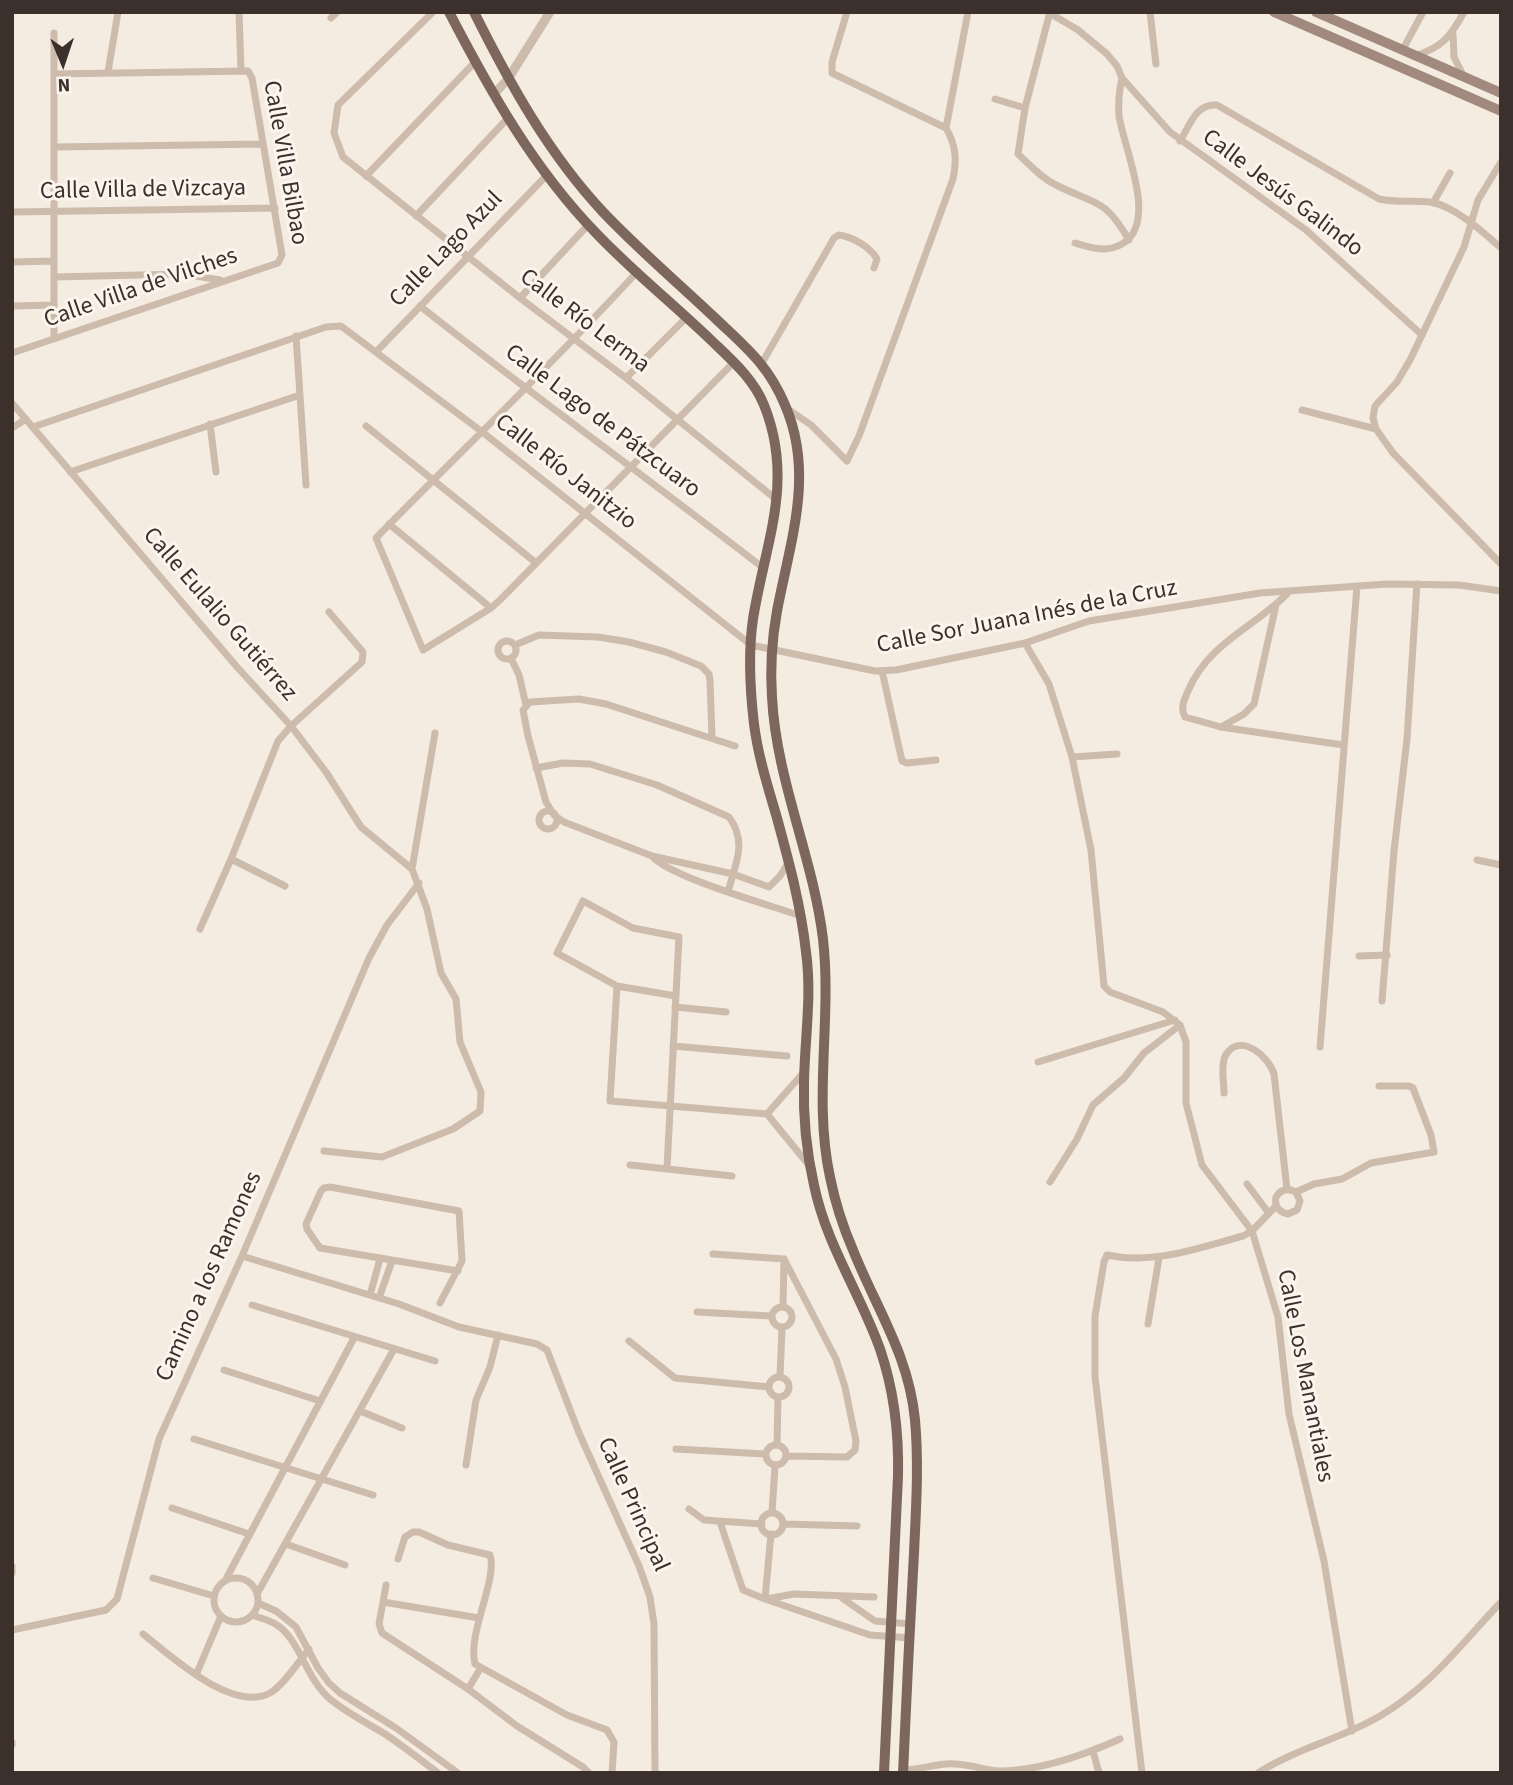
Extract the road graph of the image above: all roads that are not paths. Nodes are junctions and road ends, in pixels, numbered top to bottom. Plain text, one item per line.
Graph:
1 (118, 12) edge
2 (239, 12) edge
3 (433, 12) edge
4 (449, 12) edge
5 (474, 12) edge
6 (550, 12) edge
7 (847, 12) edge
8 (968, 12) edge
9 (1049, 12) edge
10 (1150, 12) edge
11 (1274, 12) edge
12 (1316, 12) edge
13 (1423, 12) edge
14 (1464, 12) edge
15 (54, 33) dead end
16 (1453, 34) junction
17 (1402, 51) junction
18 (1412, 56) junction
19 (475, 62) junction
20 (1156, 64) dead end
21 (108, 72) junction
22 (245, 72) junction
23 (54, 74) junction
24 (1122, 78) junction
25 (1465, 78) junction
26 (508, 79) junction
27 (494, 94) junction
28 (1501, 95) edge
29 (995, 99) dead end
30 (1025, 108) junction
31 (1498, 110) edge
32 (508, 118) junction
33 (946, 128) junction
34 (1180, 141) junction
35 (263, 144) junction
36 (55, 147) junction
37 (1501, 162) edge
38 (1450, 173) dead end
39 (547, 175) junction
40 (366, 176) junction
41 (1433, 202) junction
42 (275, 208) junction
43 (12, 212) edge
44 (54, 212) junction
45 (416, 216) junction
46 (1472, 222) junction
47 (588, 225) junction
48 (1129, 240) junction
49 (1075, 243) dead end
50 (1501, 248) edge
51 (468, 256) junction
52 (281, 260) joint
53 (54, 261) junction
54 (12, 262) edge
55 (874, 268) dead end
56 (637, 272) junction
57 (54, 277) junction
58 (222, 281) junction
59 (520, 298) junction
60 (53, 305) junction
61 (12, 306) edge
62 (420, 306) junction
63 (687, 317) junction
64 (1422, 335) junction
65 (296, 337) junction
66 (54, 339) junction
67 (576, 340) junction
68 (376, 352) junction
69 (12, 353) edge
70 (734, 362) junction
71 (762, 363) junction
72 (626, 378) junction
73 (524, 388) junction
74 (300, 395) junction
75 (12, 403) edge
76 (788, 409) junction
77 (1302, 410) dead end
78 (26, 419) junction
79 (677, 419) junction
80 (210, 424) junction
81 (366, 426) dead end
82 (33, 427) junction
83 (12, 428) edge
84 (1376, 429) junction
85 (481, 431) junction
86 (631, 466) junction
87 (70, 471) junction
88 (216, 472) dead end
89 (435, 480) junction
90 (306, 485) dead end
91 (778, 500) junction
92 (585, 514) junction
93 (389, 524) junction
94 (536, 562) junction
95 (1501, 564) edge
96 (762, 567) junction
97 (1417, 584) junction
98 (1357, 586) junction
99 (1501, 591) edge
100 (1290, 592) junction
101 (1276, 606) junction
102 (491, 608) junction
103 (329, 612) dead end
104 (1026, 643) junction
105 (515, 645) junction
106 (751, 645) junction
107 (772, 651) junction
108 (511, 658) junction
109 (882, 671) junction
110 (526, 705) junction
111 (291, 726) junction
112 (1221, 727) junction
113 (435, 733) dead end
114 (712, 738) junction
115 (1343, 745) junction
116 (735, 746) dead end
117 (1117, 754) dead end
118 (1072, 757) junction
119 (936, 760) dead end
120 (536, 768) junction
121 (652, 856) junction
122 (232, 859) junction
123 (1477, 860) dead end
124 (788, 863) junction
125 (1501, 865) edge
126 (412, 869) junction
127 (733, 874) junction
128 (419, 883) junction
129 (285, 886) dead end
130 (769, 887) junction
131 (728, 892) junction
132 (764, 903) junction
133 (801, 916) junction
134 (201, 929) dead end
135 (1387, 955) junction
136 (1359, 956) dead end
137 (617, 986) junction
138 (676, 996) junction
139 (1382, 1001) dead end
140 (675, 1007) junction
141 (726, 1012) dead end
142 (1177, 1023) junction
143 (673, 1046) junction
144 (1320, 1047) dead end
145 (787, 1056) dead end
146 (1038, 1062) dead end
147 (804, 1071) junction
148 (1379, 1086) dead end
149 (1224, 1093) dead end
150 (670, 1107) junction
151 (767, 1114) junction
152 (324, 1151) dead end
153 (630, 1166) dead end
154 (667, 1168) junction
155 (810, 1168) junction
156 (732, 1176) dead end
157 (1050, 1182) dead end
158 (1247, 1184) dead end
159 (1287, 1189) junction
160 (1296, 1192) junction
161 (1276, 1206) junction
162 (1268, 1212) junction
163 (1252, 1231) junction
164 (713, 1254) dead end
165 (242, 1256) junction
166 (1160, 1258) junction
167 (380, 1259) junction
168 (784, 1259) junction
169 (392, 1261) junction
170 (458, 1271) junction
171 (370, 1295) junction
172 (379, 1298) junction
173 (440, 1303) dead end
174 (252, 1305) dead end
175 (783, 1307) junction
176 (697, 1312) dead end
177 (771, 1316) junction
178 (1148, 1324) dead end
179 (782, 1328) junction
180 (498, 1335) junction
181 (354, 1338) junction
182 (629, 1341) dead end
183 (394, 1349) junction
184 (435, 1361) dead end
185 (224, 1370) dead end
186 (780, 1377) junction
187 (769, 1387) junction
188 (778, 1398) junction
189 (320, 1401) junction
190 (360, 1411) junction
191 (402, 1428) dead end
192 (194, 1439) dead end
193 (777, 1445) junction
194 (676, 1449) dead end
195 (765, 1454) junction
196 (786, 1456) junction
197 (466, 1465) dead end
198 (775, 1466) junction
199 (285, 1467) junction
200 (322, 1478) junction
201 (373, 1495) dead end
202 (172, 1508) dead end
203 (689, 1509) dead end
204 (772, 1513) junction
205 (720, 1522) junction
206 (762, 1524) junction
207 (783, 1524) junction
208 (857, 1526) dead end
209 (249, 1534) junction
210 (771, 1534) junction
211 (286, 1545) junction
212 (398, 1559) dead end
213 (345, 1565) dead end
214 (12, 1566) edge
215 (12, 1573) edge
216 (153, 1578) dead end
217 (225, 1581) junction
218 (386, 1585) dead end
219 (257, 1594) junction
220 (214, 1596) junction
221 (840, 1597) junction
222 (874, 1597) dead end
223 (765, 1599) junction
224 (383, 1602) junction
225 (1501, 1602) edge
226 (258, 1604) junction
227 (252, 1615) junction
228 (222, 1616) junction
229 (479, 1618) junction
230 (891, 1623) junction
231 (911, 1624) junction
232 (14, 1630) edge
233 (143, 1634) dead end
234 (891, 1637) junction
235 (910, 1638) junction
236 (309, 1649) junction
237 (301, 1659) junction
238 (480, 1668) junction
239 (197, 1675) junction
240 (468, 1689) junction
241 (1352, 1731) junction
242 (1120, 1739) dead end
243 (417, 1743) junction
244 (1093, 1751) junction
245 (411, 1753) junction
246 (903, 1771) edge
247 (438, 1773) edge
248 (458, 1773) edge
249 (589, 1773) edge
250 (612, 1773) edge
251 (655, 1773) edge
252 (884, 1773) edge
253 (1099, 1773) edge
254 (1142, 1773) edge
255 (1258, 1773) edge

1 - 21 street
2 - 22 street, Calle Villa Bilbao
3 - 40 street, Calle Río Lerma
4 - 19 main road
5 - 26 main road
6 - 26 street
7 - 33 street
8 - 33 street
9 - 24 street, Calle Jesús Galindo
9 - 30 street
10 - 20 street
11 - 31 main road
12 - 17 main road
13 - 17 street
14 - 16 street
15 - 23 street
16 - 18 street
16 - 25 street
17 - 18 main road
18 - 25 main road
19 - 27 main road
19 - 40 street
21 - 22 street
21 - 23 street
22 - 35 street, Calle Villa Bilbao
23 - 36 street
24 - 34 street, Calle Jesús Galindo
24 - 48 street
25 - 28 main road
26 - 27 street
26 - 71 main road
27 - 32 main road
28 - 31 street
29 - 30 street
30 - 48 street
32 - 39 main road
32 - 45 street
33 - 76 street
34 - 41 street
34 - 64 street, Calle Jesús Galindo
35 - 36 street
35 - 42 street, Calle Villa Bilbao
36 - 44 street
37 - 46 street
38 - 41 street
39 - 47 main road
39 - 51 street, Calle Lago Azul
40 - 45 street, Calle Río Lerma
41 - 46 street
42 - 44 street, Calle Villa de Vizcaya
42 - 52 street, Calle Villa Bilbao
43 - 44 street, Calle Villa de Vizcaya
44 - 53 street
45 - 51 street, Calle Río Lerma
46 - 50 street
46 - 64 street
47 - 56 main road
47 - 59 street
48 - 49 street
51 - 59 street, Calle Río Lerma
51 - 62 street, Calle Lago Azul
52 - 58 street, Calle Villa de Vilches
53 - 54 street
53 - 57 street
55 - 71 street
56 - 63 main road
56 - 67 street
57 - 58 street
57 - 60 street
58 - 66 street, Calle Villa de Vilches
59 - 67 street, Calle Río Lerma
60 - 61 street
60 - 66 street
62 - 68 street, Calle Lago Azul
62 - 73 street, Calle Lago de Pátzcuaro
63 - 70 main road
63 - 72 street
64 - 84 street
65 - 68 street, Calle Río Janitzio
65 - 74 street
65 - 82 street
66 - 69 street, Calle Villa de Vilches
67 - 72 street, Calle Río Lerma
67 - 73 street
68 - 85 street, Calle Río Janitzio
70 - 79 street
70 - 91 main road
71 - 76 main road
72 - 79 street, Calle Río Lerma
73 - 85 street
73 - 86 street, Calle Lago de Pátzcuaro
74 - 80 street
74 - 90 street
75 - 78 street
76 - 107 main road
77 - 84 street
78 - 82 street
78 - 83 street
79 - 86 street
79 - 91 street, Calle Río Lerma
80 - 87 street
80 - 88 street
81 - 89 street
82 - 87 street
84 - 95 street
85 - 89 street
85 - 92 street, Calle Río Janitzio
86 - 92 street
86 - 96 street, Calle Lago de Pátzcuaro
87 - 111 street, Calle Eulalio Gutiérrez
89 - 93 street
89 - 94 street
91 - 96 main road
92 - 94 street
92 - 106 street, Calle Río Janitzio
93 - 102 street
93 - 102 street
94 - 102 street
96 - 106 main road
97 - 98 street, Calle Sor Juana Inés de la Cruz
97 - 99 street, Calle Sor Juana Inés de la Cruz
97 - 135 street
98 - 100 street, Calle Sor Juana Inés de la Cruz
98 - 115 street
100 - 101 street
100 - 104 street, Calle Sor Juana Inés de la Cruz
101 - 112 street
101 - 112 street
103 - 111 street
104 - 109 street, Calle Sor Juana Inés de la Cruz
104 - 118 street
105 - 108 street
105 - 108 street
105 - 114 street
106 - 107 street, Calle Río Janitzio
106 - 124 main road
107 - 109 street, Calle Sor Juana Inés de la Cruz
107 - 231 main road
108 - 110 street
109 - 119 street
110 - 114 street
110 - 120 street
111 - 122 street
111 - 126 street, Calle Eulalio Gutiérrez
112 - 115 street
113 - 126 street
114 - 116 street
115 - 144 street
117 - 118 street
118 - 142 street
120 - 121 street
120 - 127 street
121 - 127 street
121 - 131 street
122 - 129 street
122 - 134 street
123 - 125 street
124 - 130 street
124 - 133 main road
126 - 128 street
127 - 130 street
127 - 131 street
128 - 152 street
128 - 165 street, Camino a los Ramones
130 - 132 street
131 - 132 street
132 - 133 street
133 - 147 main road
135 - 136 street
135 - 139 street
137 - 138 street
137 - 138 street
137 - 150 street
138 - 140 street
140 - 141 street
140 - 143 street
142 - 146 street
142 - 157 street
142 - 163 street, Calle Los Manantiales
143 - 145 street
143 - 150 street
147 - 151 street
147 - 155 main road
148 - 160 street
149 - 159 street
150 - 151 street
150 - 154 street
151 - 155 street
153 - 154 street
154 - 156 street
155 - 230 main road
158 - 162 street
159 - 160 street
159 - 161 street
160 - 161 street
161 - 162 street
162 - 163 street
163 - 166 street
163 - 241 street, Calle Los Manantiales
164 - 168 street
165 - 171 street, Calle Principal
165 - 232 street, Camino a los Ramones
166 - 178 street
166 - 254 street
167 - 169 street
167 - 170 street
167 - 171 street
168 - 175 street
168 - 196 street
169 - 170 street
169 - 172 street
170 - 173 street
171 - 172 street, Calle Principal
172 - 180 street, Calle Principal
174 - 181 street
175 - 177 street
175 - 179 street
176 - 177 street
177 - 179 street
179 - 186 street
180 - 197 street
180 - 251 street, Calle Principal
181 - 183 street
181 - 189 street
182 - 187 street
183 - 184 street
183 - 190 street
185 - 189 street
186 - 187 street
186 - 188 street
187 - 188 street
188 - 193 street
189 - 199 street
190 - 191 street
190 - 200 street
192 - 199 street
193 - 195 street
193 - 196 street
194 - 195 street
195 - 198 street
196 - 198 street
198 - 204 street
199 - 200 street
199 - 209 street
200 - 201 street
200 - 211 street
202 - 209 street
203 - 205 street
204 - 206 street
204 - 207 street
205 - 206 street
205 - 223 street
206 - 210 street
207 - 208 street
207 - 210 street
209 - 217 street
210 - 223 street
211 - 213 street
211 - 219 street
212 - 229 street
214 - 215 street
216 - 220 street
217 - 219 street
217 - 220 street
218 - 224 street
219 - 226 street
220 - 228 street
221 - 222 street
221 - 223 street
221 - 230 street
223 - 234 street
224 - 229 street
224 - 240 street
225 - 241 street
226 - 227 street
226 - 236 street
227 - 228 street
227 - 237 street
228 - 239 street
229 - 238 street
230 - 231 street
230 - 234 main road
231 - 235 main road
233 - 239 street
234 - 235 street
234 - 252 main road
235 - 246 main road
236 - 237 street
236 - 243 street
237 - 239 street
237 - 245 street
238 - 240 street
238 - 250 street
240 - 249 street
241 - 255 street
242 - 244 street
243 - 245 street
243 - 248 street
244 - 246 street
244 - 253 street
245 - 247 street

